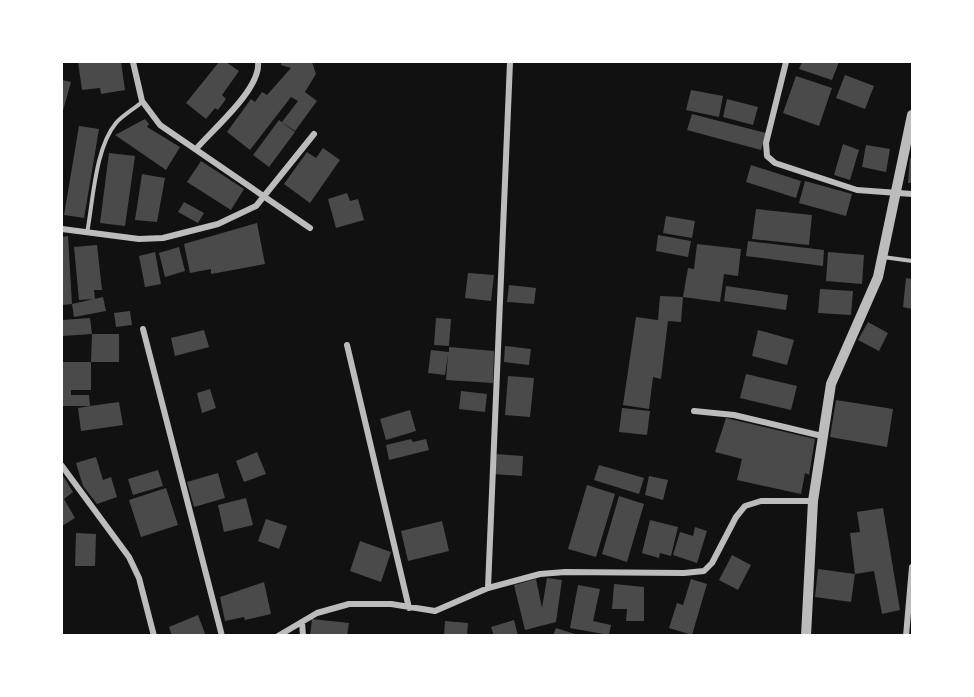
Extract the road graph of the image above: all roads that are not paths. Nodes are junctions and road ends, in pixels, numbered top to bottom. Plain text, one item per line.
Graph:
1 (133, 62) edge
2 (258, 62) edge
3 (510, 62) edge
4 (786, 62) edge
5 (142, 102) junction
6 (912, 115) edge
7 (314, 134) dead end
8 (196, 149) junction
9 (896, 193) junction
10 (912, 194) edge
11 (266, 196) junction
12 (310, 228) dead end
13 (62, 229) edge
14 (87, 233) junction
15 (882, 257) junction
16 (912, 261) edge
17 (144, 328) dead end
18 (347, 345) dead end
19 (694, 411) dead end
20 (822, 436) junction
21 (62, 466) edge
22 (813, 501) junction
23 (912, 567) edge
24 (488, 588) junction
25 (409, 608) junction
26 (302, 622) junction
27 (154, 636) edge
28 (222, 636) edge
29 (279, 636) edge
30 (303, 636) edge
31 (806, 636) edge
32 (906, 636) edge

1 - 5 street
2 - 8 street
3 - 24 street
4 - 9 street
5 - 8 street
5 - 14 lane
6 - 9 street
7 - 11 street
8 - 11 street
9 - 10 street
9 - 15 street
11 - 12 street
11 - 14 street
13 - 14 street
15 - 16 lane
15 - 20 street
17 - 28 street
18 - 25 street
19 - 20 street
20 - 22 street
21 - 27 street
22 - 24 street
22 - 31 street
23 - 32 street
24 - 25 street
25 - 26 street
26 - 29 street
26 - 30 street

